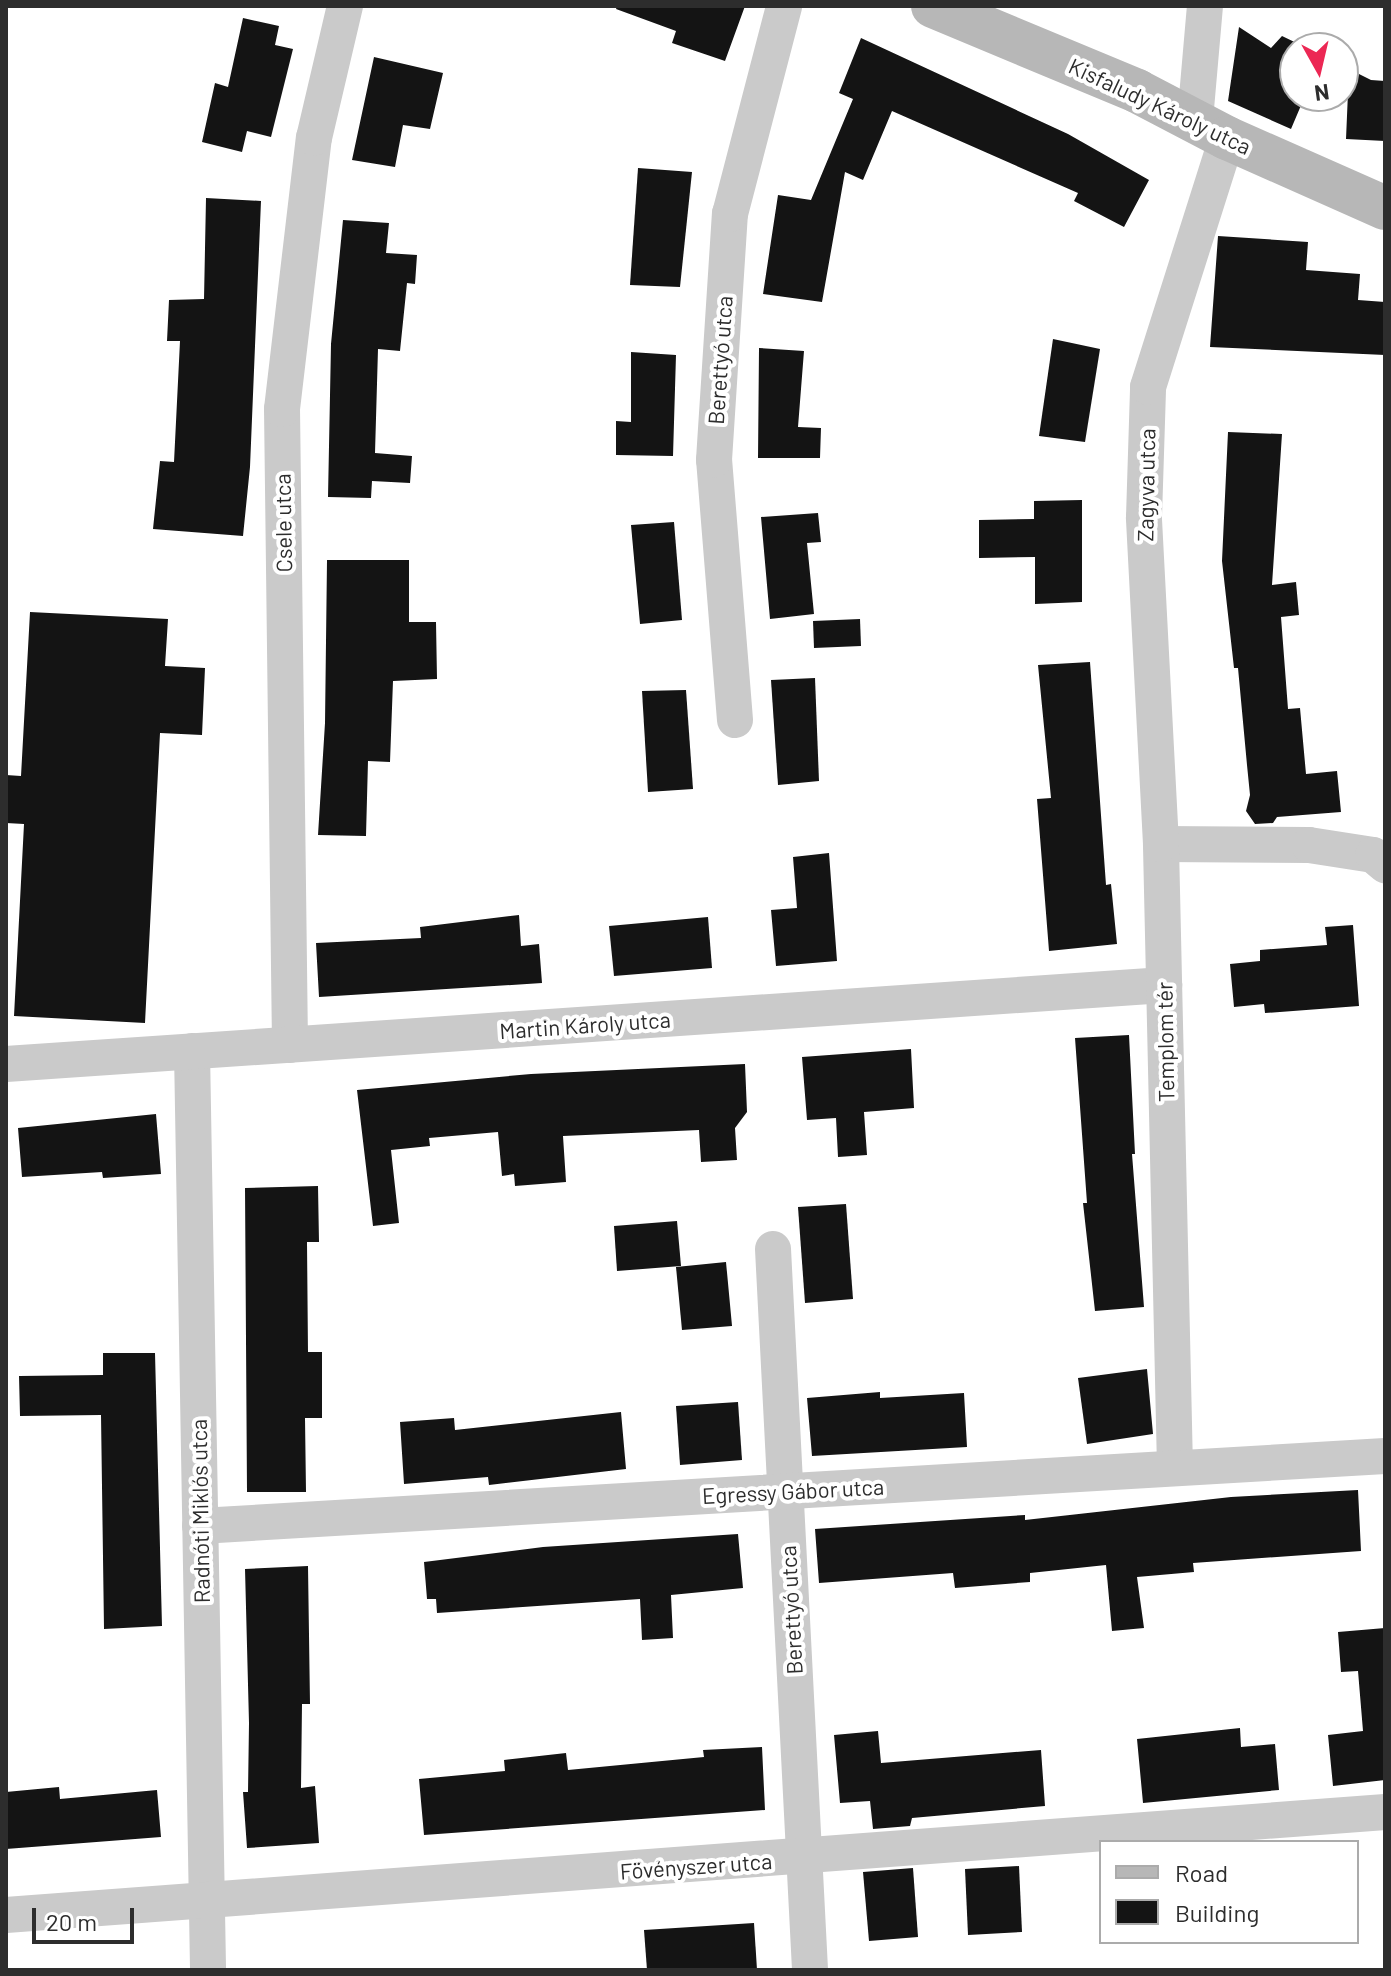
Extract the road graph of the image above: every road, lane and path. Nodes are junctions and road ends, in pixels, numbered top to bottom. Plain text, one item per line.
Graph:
1 (345, 6) edge
2 (784, 6) edge
3 (933, 6) edge
4 (1205, 6) edge
5 (1211, 129) junction
6 (1385, 208) edge
7 (735, 720) dead end
8 (1161, 844) junction
9 (1385, 865) edge
10 (1164, 985) junction
11 (290, 1045) junction
12 (192, 1051) junction
13 (6, 1064) edge
14 (773, 1249) dead end
15 (1385, 1456) edge
16 (1175, 1468) junction
17 (785, 1492) junction
18 (200, 1526) junction
19 (1385, 1812) edge
20 (804, 1858) junction
21 (206, 1901) junction
22 (6, 1915) edge
23 (208, 1970) edge
24 (810, 1970) edge

1 - 11 street, Csele utca
2 - 7 street, Berettyó utca
3 - 5 main road, Kisfaludy Károly utca
4 - 5 street, Zagyva utca
5 - 6 main road, Kisfaludy Károly utca
5 - 8 street, Zagyva utca
8 - 9 street
8 - 10 street, Templom tér
10 - 11 street, Martin Károly utca
10 - 16 street, Templom tér
11 - 12 street, Martin Károly utca
12 - 13 street, Martin Károly utca
12 - 18 street, Radnóti Miklós utca
14 - 17 street, Berettyó utca
15 - 16 street, Egressy Gábor utca
16 - 17 street, Egressy Gábor utca
17 - 18 street, Egressy Gábor utca
17 - 20 street, Berettyó utca
18 - 21 street, Radnóti Miklós utca
19 - 20 street, Fövényszer utca
20 - 21 street, Fövényszer utca
20 - 24 street, Berettyó utca
21 - 22 street, Fövényszer utca
21 - 23 street, Radnóti Miklós utca

